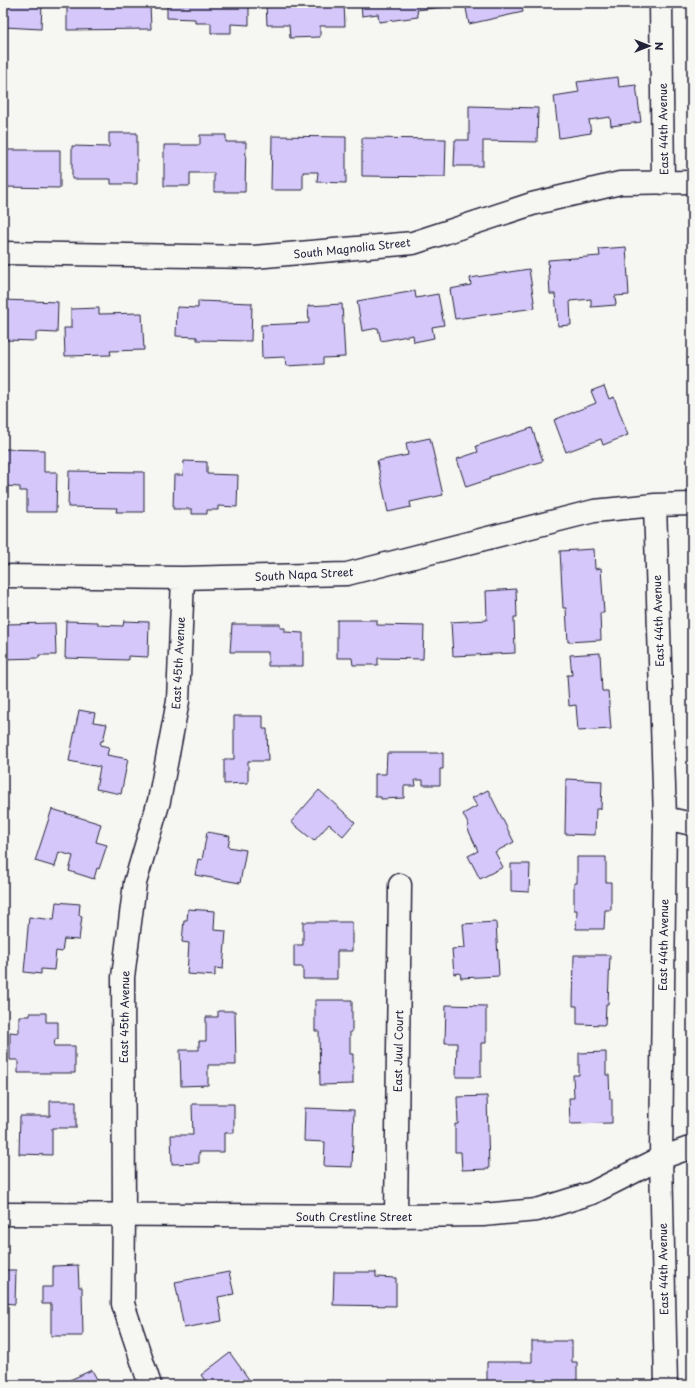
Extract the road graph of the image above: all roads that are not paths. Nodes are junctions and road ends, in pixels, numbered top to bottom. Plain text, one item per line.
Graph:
1 (661, 3) edge
2 (692, 182) edge
3 (663, 183) junction
4 (3, 253) edge
5 (692, 504) edge
6 (655, 505) junction
7 (3, 576) edge
8 (183, 578) junction
9 (665, 818) junction
10 (692, 824) edge
11 (400, 885) dead end
12 (692, 1147) edge
13 (661, 1158) junction
14 (3, 1214) edge
15 (124, 1214) junction
16 (396, 1216) junction
17 (150, 1385) edge
18 (666, 1385) edge

1 - 3 street, East 44th Avenue
2 - 3 street, South Magnolia Street
3 - 4 street, South Magnolia Street
5 - 6 street, South Napa Street
6 - 8 street, South Napa Street
6 - 9 street, East 44th Avenue
7 - 8 street, South Napa Street
8 - 15 street, East 45th Avenue
9 - 10 street
9 - 13 street, East 44th Avenue
11 - 16 street, East Juul Court
12 - 13 street, South Crestline Street
13 - 16 street, South Crestline Street
13 - 18 street, East 44th Avenue
14 - 15 street, South Crestline Street
15 - 16 street, South Crestline Street
15 - 17 street, East 45th Avenue

